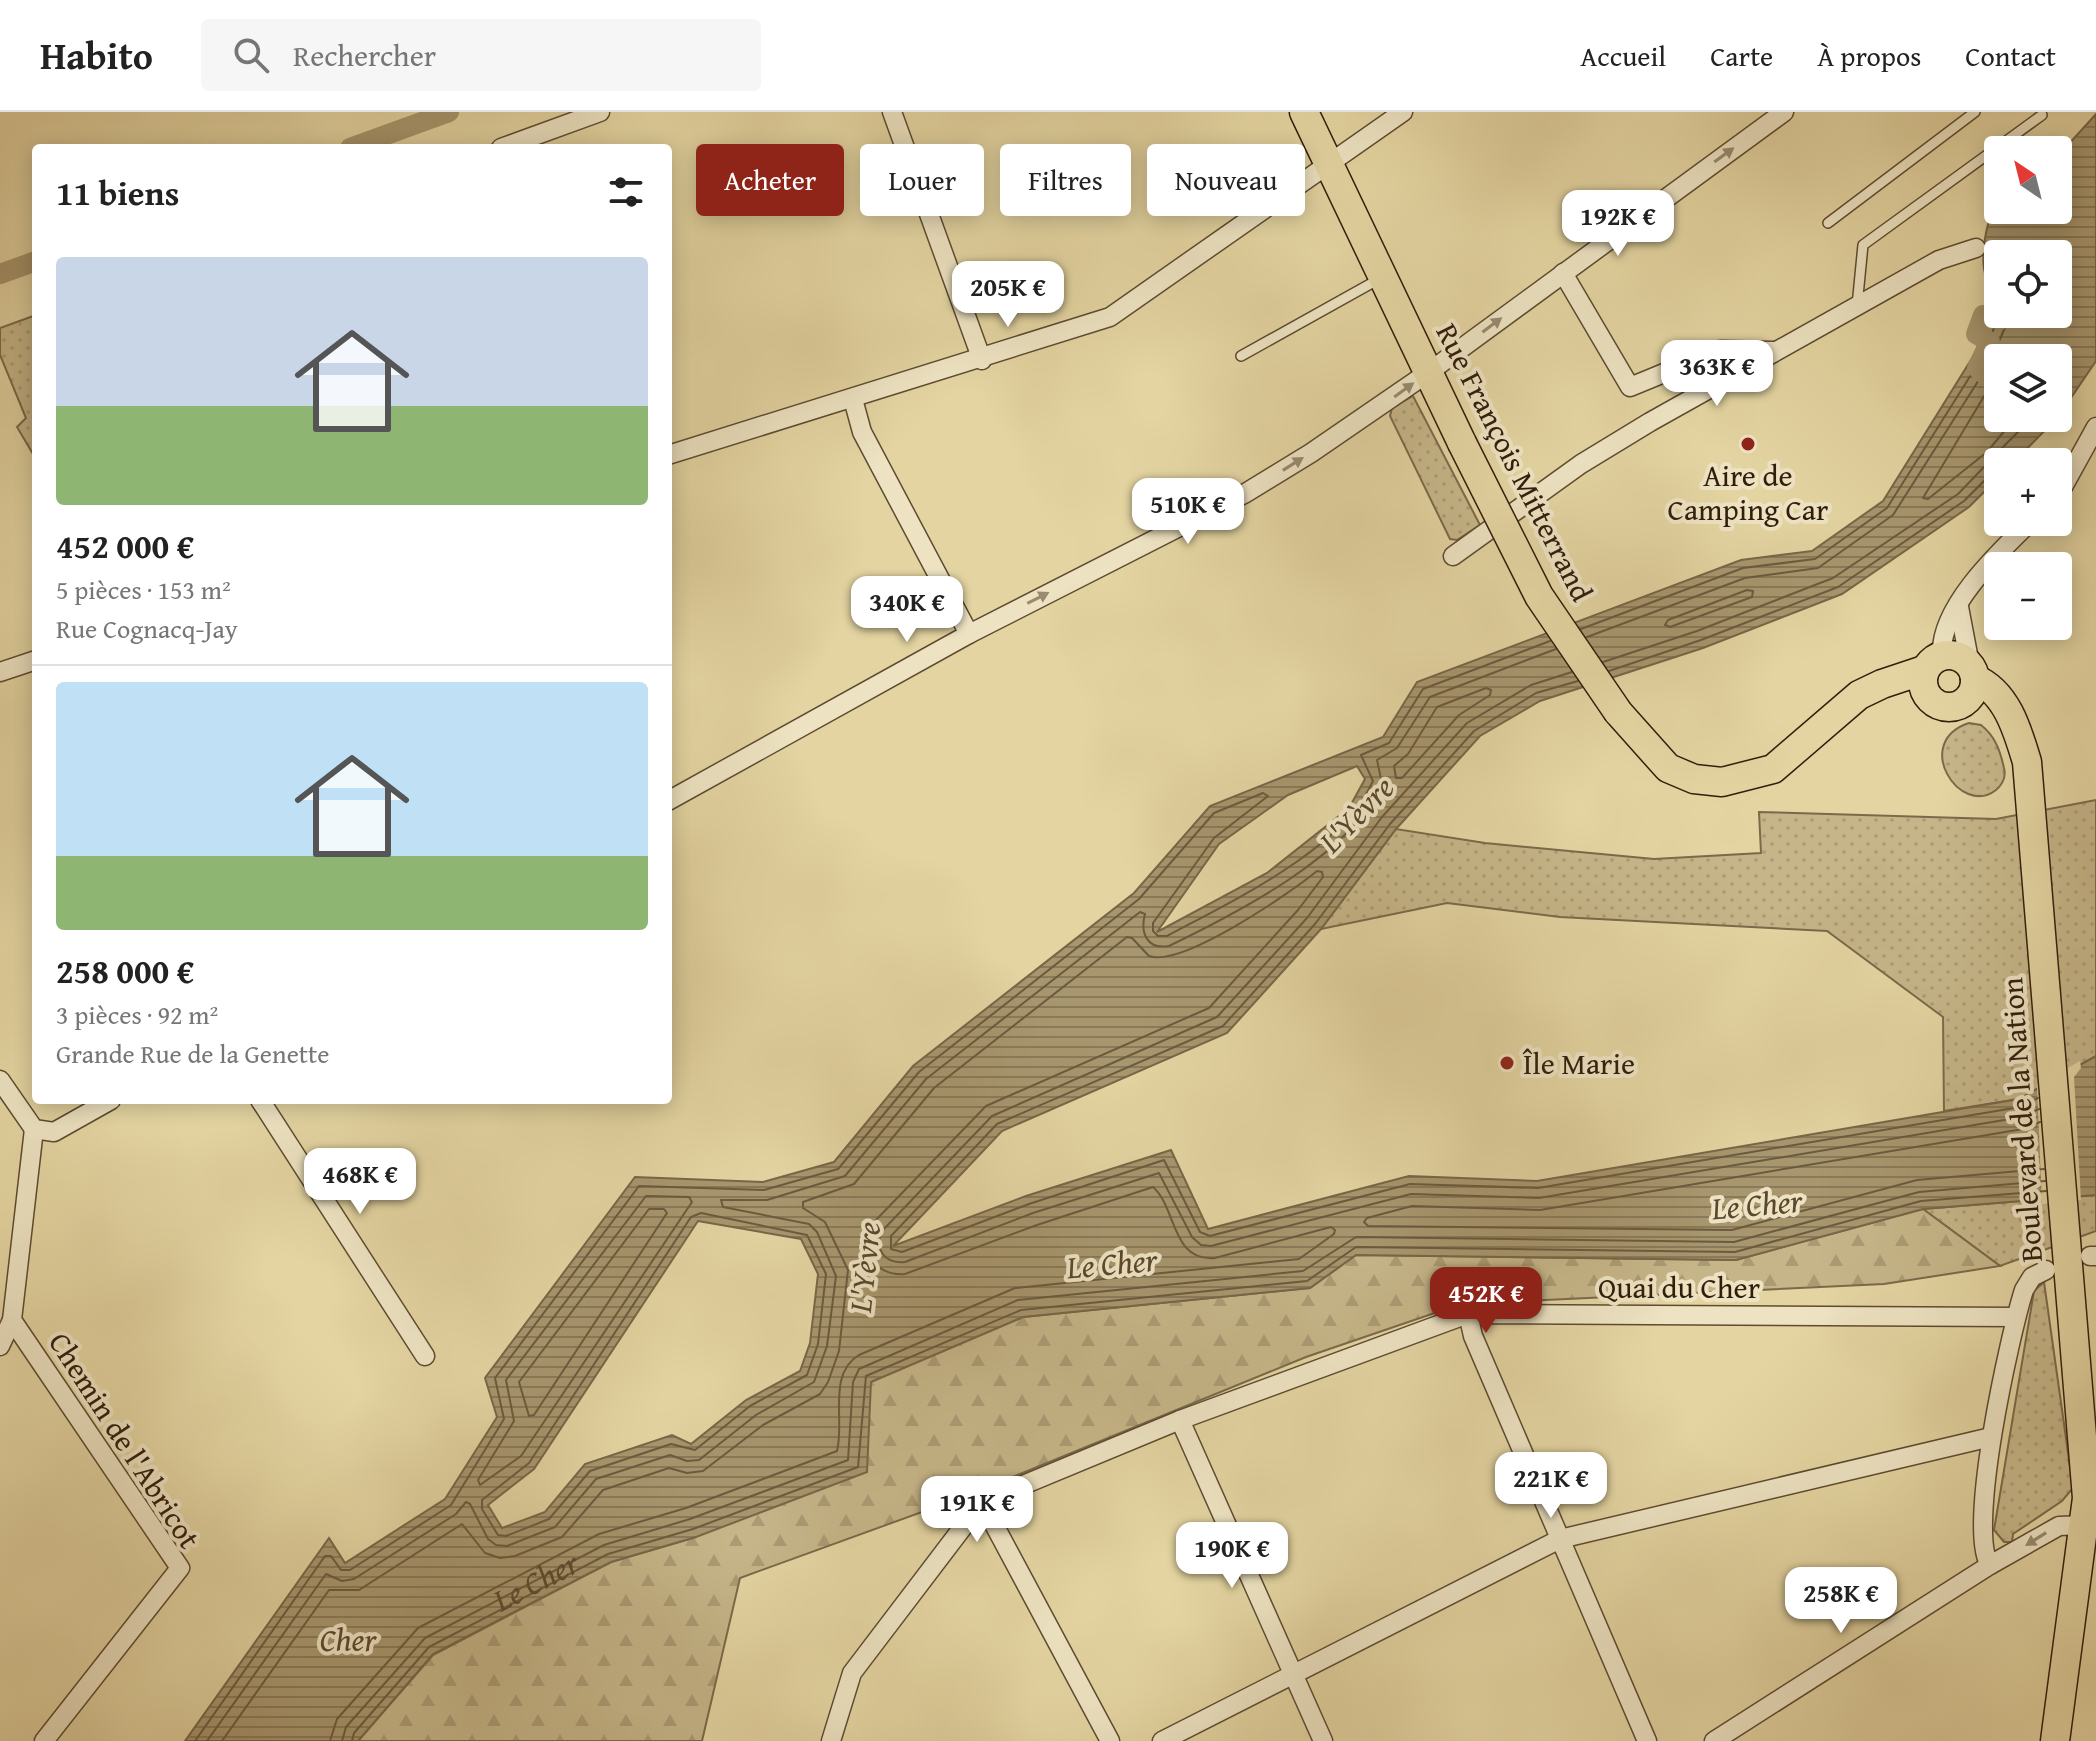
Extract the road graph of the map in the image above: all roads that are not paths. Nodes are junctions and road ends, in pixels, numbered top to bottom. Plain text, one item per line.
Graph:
1 (600, 112) edge
2 (892, 112) edge
3 (1304, 112) edge
4 (1403, 112) edge
5 (1784, 112) edge
6 (1975, 112) edge
7 (2042, 115) dead end
8 (512, 144) edge
9 (1329, 163) junction
10 (1828, 223) dead end
11 (1976, 248) dead end
12 (1563, 273) junction
13 (1384, 276) junction
14 (1857, 306) junction
15 (1776, 351) junction
16 (1241, 356) dead end
17 (982, 360) junction
18 (1429, 372) junction
19 (853, 399) junction
20 (2096, 427) edge
21 (672, 454) edge
22 (2072, 471) edge
23 (2016, 536) edge
24 (1453, 556) dead end
25 (1959, 607) junction
26 (969, 634) junction
27 (32, 661) edge
28 (1933, 663) junction
29 (0, 672) edge
30 (1973, 672) junction
31 (1930, 699) junction
32 (1960, 705) junction
33 (1811, 739) junction
34 (2023, 750) junction
35 (672, 799) edge
36 (0, 1080) edge
37 (104, 1104) edge
38 (263, 1104) edge
39 (34, 1129) junction
40 (2074, 1258) edge
41 (1468, 1314) junction
42 (2016, 1317) junction
43 (12, 1320) junction
44 (0, 1346) edge
45 (425, 1356) dead end
46 (1180, 1420) junction
47 (1991, 1437) junction
48 (2090, 1497) edge
49 (982, 1502) junction
50 (1560, 1539) junction
51 (1990, 1565) junction
52 (1292, 1675) junction
53 (44, 1741) edge
54 (831, 1741) edge
55 (1110, 1741) edge
56 (1162, 1741) edge
57 (1323, 1741) edge
58 (1647, 1741) edge
59 (1714, 1741) edge
60 (2055, 1741) edge

1 - 8 street
2 - 17 street
3 - 9 main road, Rue François Mitterrand
4 - 9 street
12 -> 5 street
6 - 10 lane
7 - 14 lane
9 - 13 main road, Rue François Mitterrand
9 - 17 street
11 - 14 street
12 - 15 street
18 -> 12 street
13 - 16 lane
13 - 18 main road, Rue François Mitterrand
14 - 15 street
15 - 24 street
17 - 19 street
26 -> 18 street
18 - 33 main road, Rue François Mitterrand, bridge
19 - 21 street
19 - 26 street
20 - 22 street
23 - 25 street
25 - 28 street
25 - 30 street
26 - 35 street
27 - 29 street
28 - 30 main road
28 - 31 main road
28 - 33 main road
30 - 32 main road
30 - 34 main road, Boulevard de la Nation
31 - 32 main road
31 - 33 main road
32 - 34 main road
34 - 40 main road, Boulevard de la Nation
36 - 39 street
37 - 39 street
38 - 45 street
39 - 43 street, Chemin de l'Abricot
40 - 42 street
40 - 48 main road, Boulevard de la Nation
41 - 42 street, Quai du Cher
41 - 46 street, Quai du Cher
41 - 50 street
42 - 47 street
43 - 44 street
43 - 53 street, Chemin de l'Abricot
46 - 49 street, Quai du Cher
46 - 52 street
47 - 50 street
47 - 51 street
48 -> 51 street
48 - 60 main road, Boulevard de la Nation
49 - 54 street
49 - 55 street
50 - 52 street
50 - 58 street
51 - 59 street
52 - 56 street
52 - 57 street

